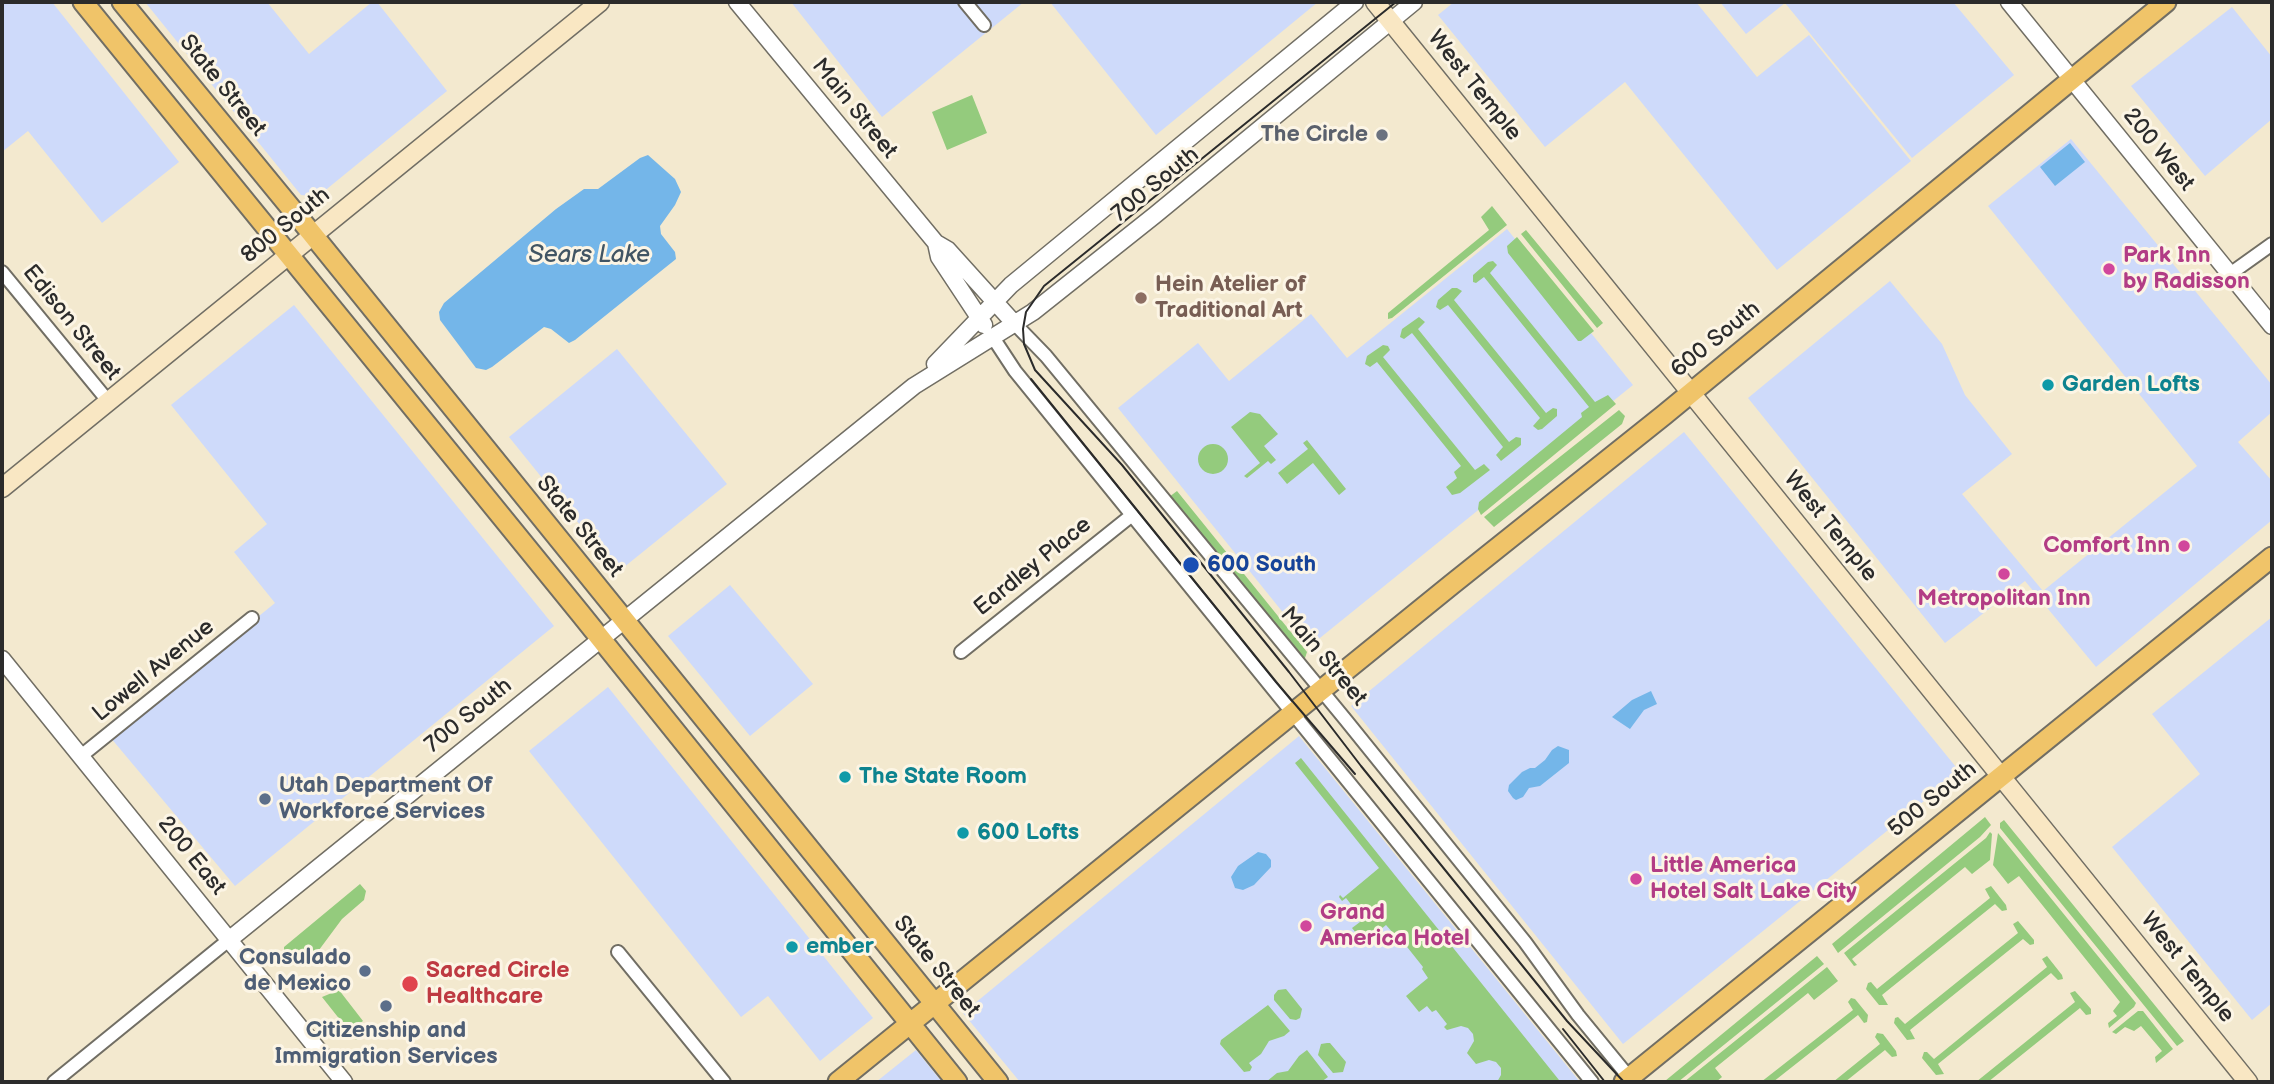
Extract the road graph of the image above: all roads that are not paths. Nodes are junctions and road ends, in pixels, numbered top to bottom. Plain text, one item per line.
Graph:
1 (83, 2) edge
2 (122, 2) edge
3 (600, 2) edge
4 (737, 2) edge
5 (965, 2) edge
6 (1355, 2) edge
7 (1375, 2) edge
8 (1414, 2) edge
9 (2009, 2) edge
10 (2166, 2) edge
11 (1391, 21) junction
12 (984, 26) dead end
13 (2072, 79) junction
14 (313, 235) junction
15 (936, 243) junction
16 (2272, 244) edge
17 (289, 254) junction
18 (2, 272) edge
19 (2230, 274) junction
20 (995, 301) junction
21 (980, 318) junction
22 (1014, 323) junction
23 (2272, 326) edge
24 (992, 336) junction
25 (914, 386) junction
26 (1690, 394) junction
27 (108, 401) junction
28 (2, 488) edge
29 (1132, 515) junction
30 (2272, 556) edge
31 (252, 618) dead end
32 (623, 620) junction
33 (601, 639) junction
34 (961, 652) dead end
35 (2, 659) edge
36 (1321, 690) junction
37 (1292, 714) junction
38 (81, 756) junction
39 (2000, 777) junction
40 (230, 939) junction
41 (618, 952) dead end
42 (934, 1003) junction
43 (910, 1023) junction
44 (1629, 1081) edge
45 (54, 1082) edge
46 (344, 1082) edge
47 (724, 1082) edge
48 (838, 1082) edge
49 (957, 1082) edge
50 (998, 1082) edge
51 (1591, 1082) edge
52 (2248, 1082) edge

1 - 17 main road
2 - 14 main road, State Street
3 - 14 main road, 800 South
4 - 15 street, Main Street
5 - 12 street
6 - 20 street, 700 South
7 - 11 main road, West Temple
8 - 11 street, 700 South
9 - 13 street, 200 West
10 - 13 main road, 600 South
11 - 22 street, 700 South
11 - 26 main road, West Temple
13 - 19 street, 200 West
13 - 26 main road, 600 South
14 - 17 main road, 800 South
14 - 32 main road, State Street
15 - 20 street, Main Street
15 - 21 street, Main Street
16 - 19 street
17 - 27 main road, 800 South
17 - 33 main road
18 - 27 street, Edison Street
19 - 23 street, 200 West
20 - 21 street, 700 South
20 - 22 street, Main Street
21 - 24 street, Main Street
21 - 25 street, 700 South
22 - 24 street, 700 South
22 - 36 street, Main Street
24 - 25 street, 700 South
24 - 29 street, Main Street
25 - 32 street, 700 South
26 - 36 main road, 600 South
26 - 39 main road, West Temple
27 - 28 main road, 800 South
29 - 34 street, Eardley Place
29 - 37 street, Main Street
30 - 39 main road, 500 South
31 - 38 street, Lowell Avenue
32 - 33 street, 700 South
32 - 42 main road, State Street
33 - 40 street, 700 South
33 - 43 main road
35 - 38 street, 200 East
36 - 37 main road, 600 South
36 - 44 street, Main Street
37 - 42 main road, 600 South
37 - 51 street, Main Street
38 - 40 street, 200 East
39 - 44 main road, 500 South
39 - 52 main road, West Temple
40 - 45 street, 700 South
40 - 46 street, 200 East
41 - 47 street
42 - 43 main road, 600 South
42 - 50 main road, State Street
43 - 48 main road, 600 South
43 - 49 main road

